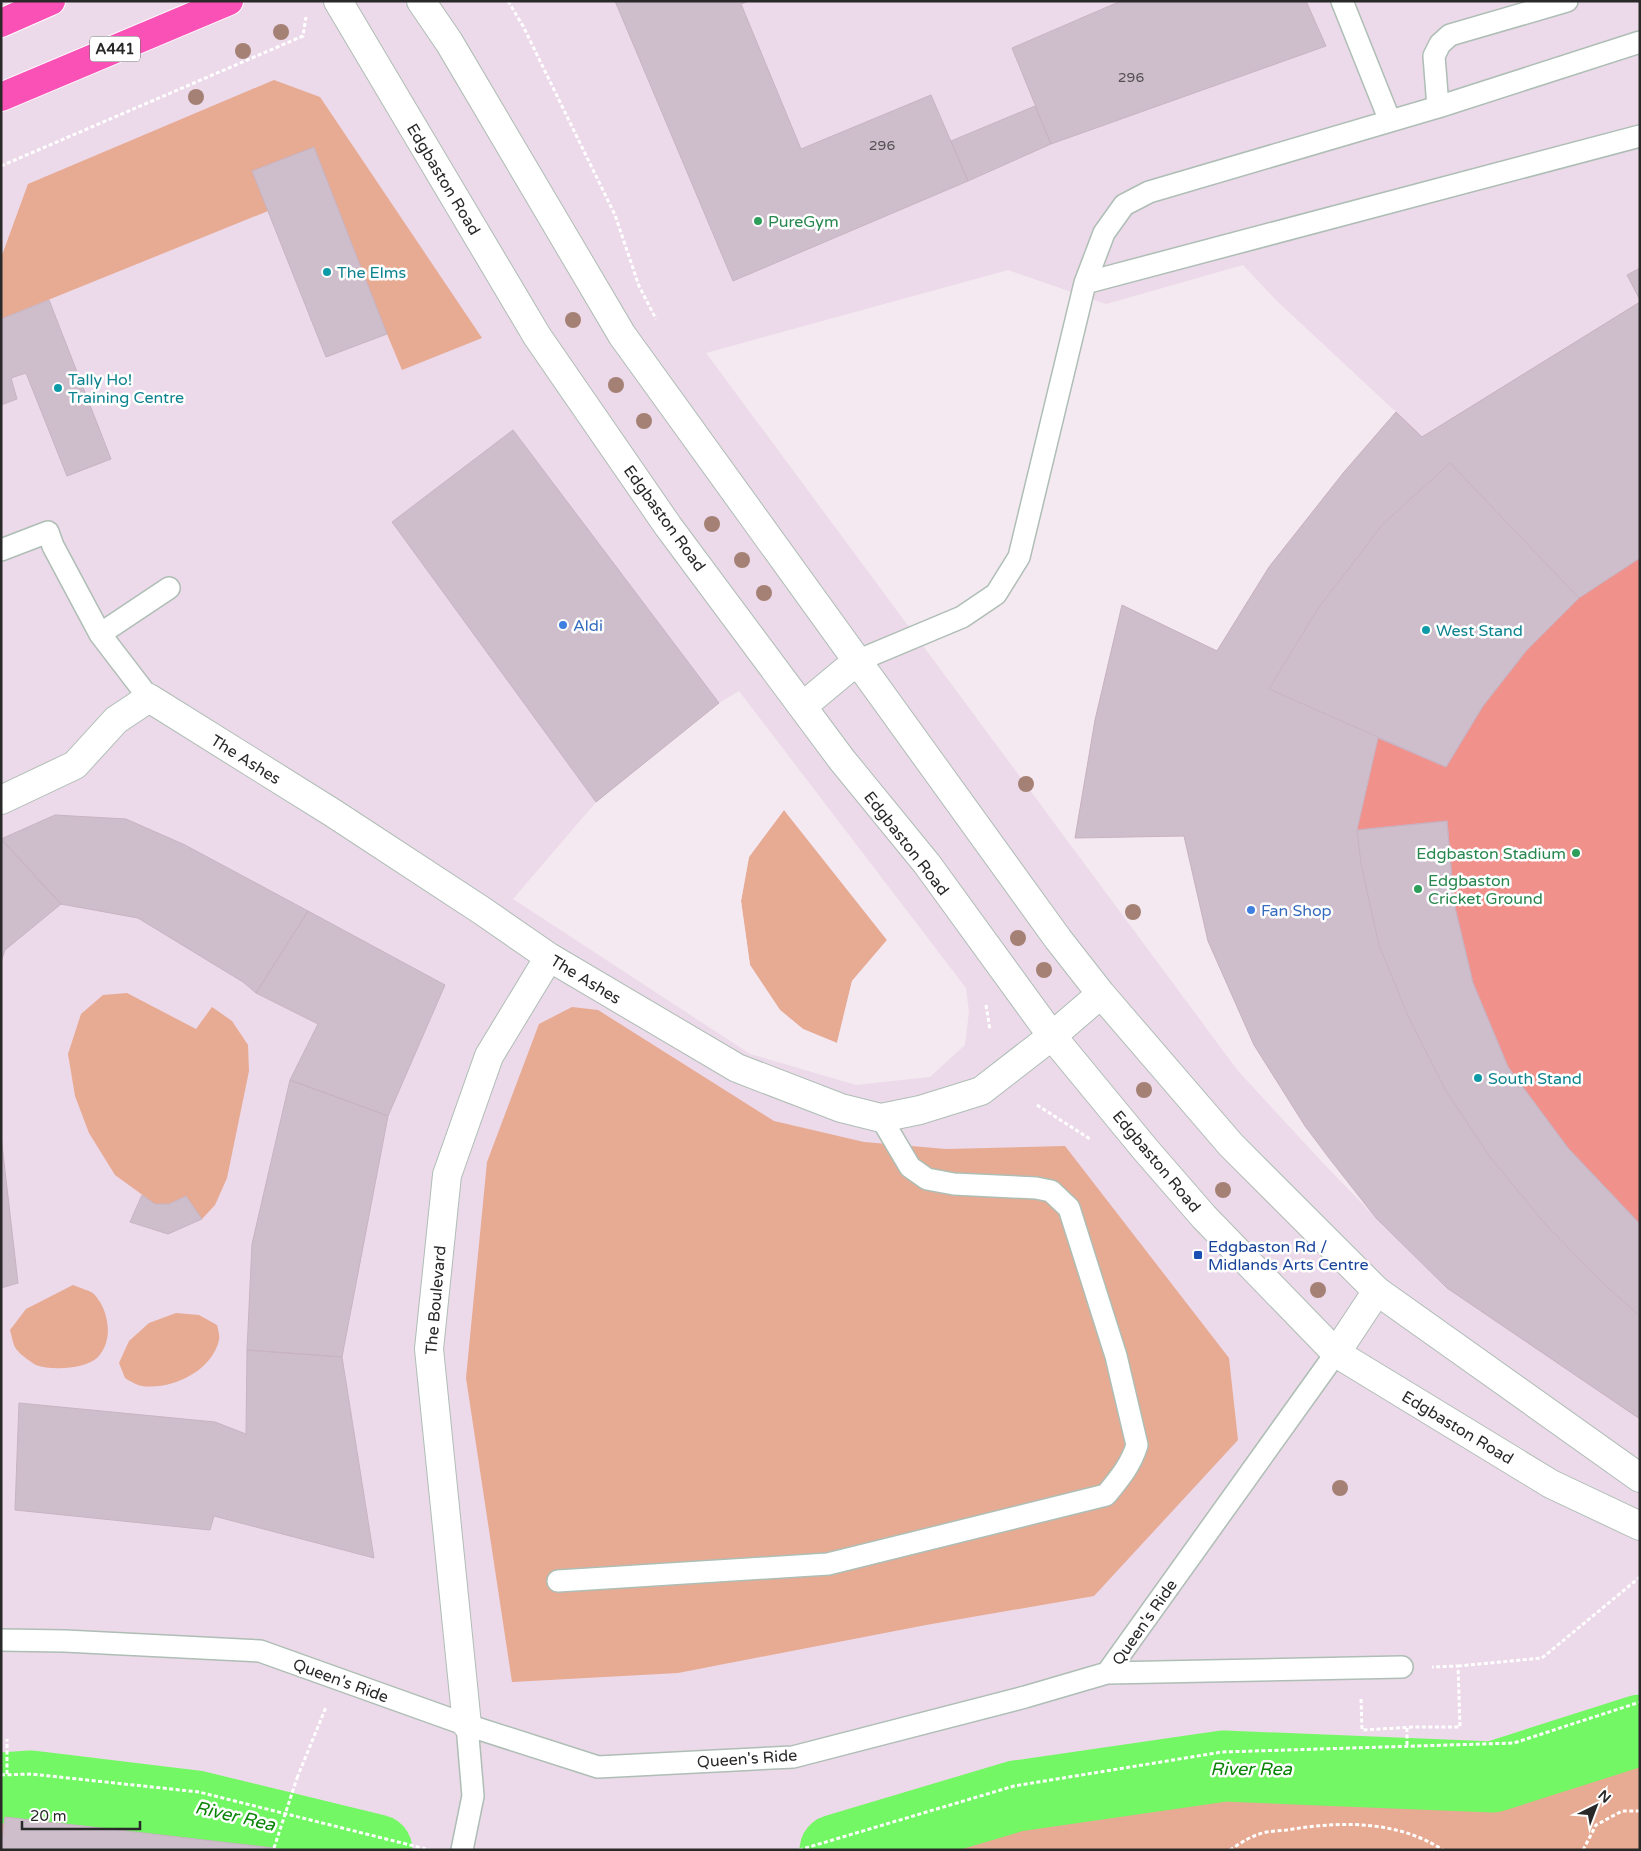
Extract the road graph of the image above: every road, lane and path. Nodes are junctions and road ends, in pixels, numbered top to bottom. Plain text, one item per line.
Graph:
1 (51, 1) edge
2 (229, 1) edge
3 (338, 1) edge
4 (422, 1) edge
5 (508, 1) edge
6 (1342, 1) edge
7 (1566, 1) edge
8 (1, 23) edge
9 (302, 36) dead end
10 (1640, 42) edge
11 (1, 97) edge
12 (1438, 107) junction
13 (1390, 121) junction
14 (1640, 136) edge
15 (1, 166) edge
16 (1085, 283) junction
17 (657, 320) dead end
18 (1, 550) edge
19 (169, 588) dead end
20 (100, 634) junction
21 (856, 662) junction
22 (148, 698) junction
23 (803, 706) junction
24 (1, 800) edge
25 (548, 957) junction
26 (1101, 994) junction
27 (1052, 1036) junction
28 (1037, 1105) dead end
29 (881, 1118) junction
30 (1095, 1142) dead end
31 (1378, 1291) junction
32 (1336, 1353) junction
33 (1640, 1478) edge
34 (1640, 1526) edge
35 (1640, 1577) edge
36 (558, 1581) dead end
37 (1, 1640) edge
38 (1458, 1666) junction
39 (1402, 1667) joint
40 (1107, 1673) junction
41 (338, 1679) junction
42 (1640, 1702) edge
43 (467, 1726) junction
44 (1406, 1728) junction
45 (1362, 1730) dead end
46 (8, 1739) dead end
47 (1408, 1745) junction
48 (7, 1774) junction
49 (1, 1775) edge
50 (1640, 1811) edge
51 (274, 1848) dead end
52 (431, 1850) edge
53 (462, 1850) edge
54 (799, 1850) edge
55 (1230, 1850) edge
56 (1443, 1850) edge
57 (1583, 1850) edge

1 - 8 main road
2 - 11 main road, A441
3 - 23 main road, Edgbaston Road
4 - 21 main road
5 - 17 path
6 - 13 lane
7 - 12 lane
9 - 15 path
10 - 12 lane
12 - 13 lane
13 - 16 lane
14 - 16 lane
16 - 21 lane
18 - 20 lane
19 - 20 lane
20 - 22 lane
21 - 23 main road
21 - 26 main road
22 - 24 main road
22 - 25 main road, The Ashes
23 - 27 main road, Edgbaston Road
25 - 29 main road, The Ashes
25 - 43 main road, The Boulevard
26 - 27 main road, The Ashes
26 - 31 main road
27 - 29 main road, The Ashes
27 - 32 main road, Edgbaston Road
28 - 30 path
29 - 36 lane
31 - 32 main road
31 - 33 main road
32 - 34 main road, Edgbaston Road
32 - 40 lane, Queen's Ride
35 - 38 path
37 - 41 lane, Queen's Ride
38 - 39 path
38 - 44 path
39 - 40 lane
40 - 43 lane, Queen's Ride
41 - 43 lane, Queen's Ride
41 - 51 path, bridge
42 - 47 path
43 - 53 lane
44 - 45 path
44 - 47 path
46 - 48 path
47 - 54 path
48 - 49 path
48 - 52 path
50 - 57 path
55 - 56 path

